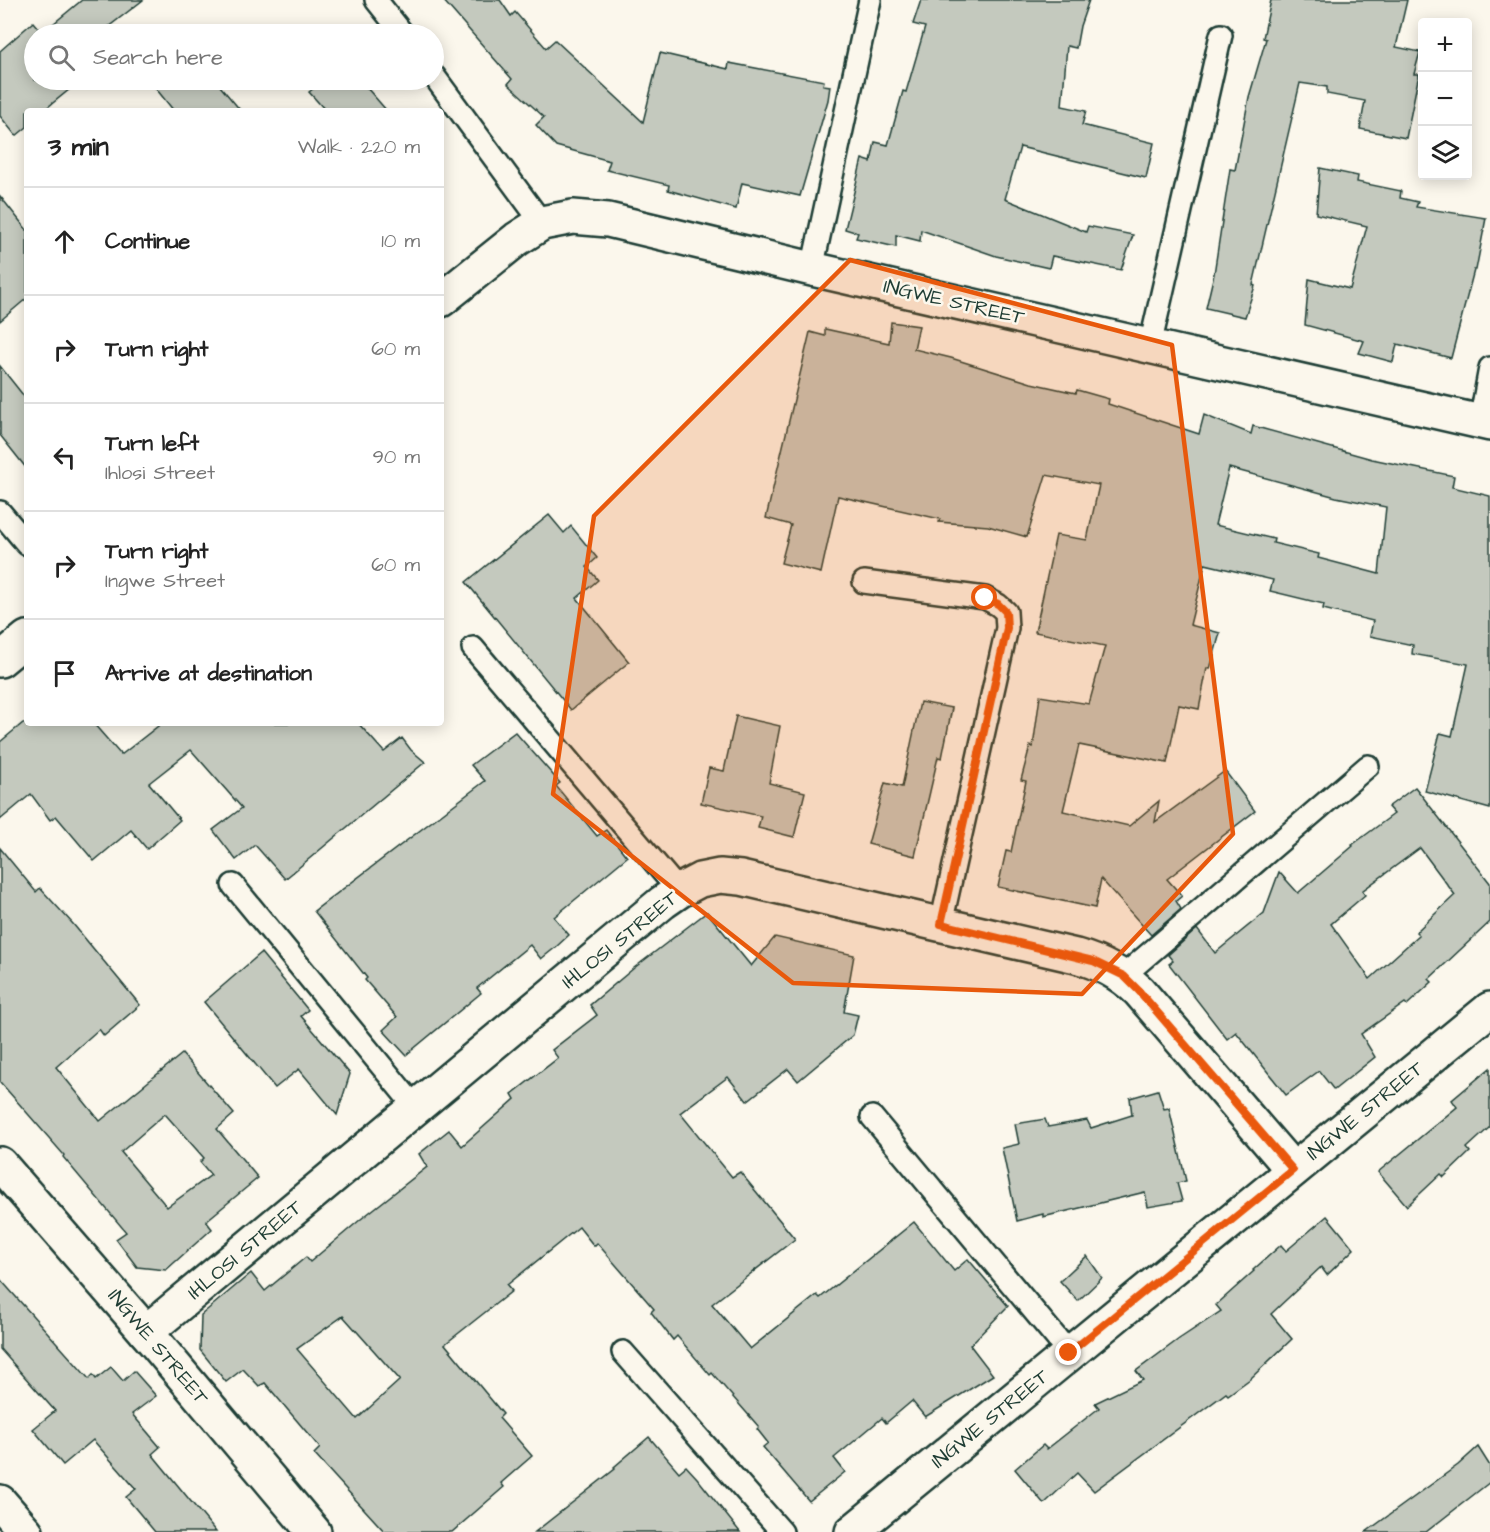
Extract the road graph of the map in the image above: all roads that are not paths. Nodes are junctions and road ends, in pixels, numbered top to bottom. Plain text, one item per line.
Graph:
1 (870, 0) edge
2 (383, 2) edge
3 (397, 24) edge
4 (1221, 35) dead end
5 (444, 90) edge
6 (542, 223) junction
7 (812, 269) junction
8 (444, 298) edge
9 (1150, 346) junction
10 (1490, 368) edge
11 (1485, 423) edge
12 (0, 512) edge
13 (24, 540) edge
14 (864, 582) dead end
15 (24, 640) edge
16 (473, 648) dead end
17 (0, 660) edge
18 (1368, 766) dead end
19 (233, 885) dead end
20 (679, 891) junction
21 (941, 924) junction
22 (1124, 976) junction
23 (1490, 1010) edge
24 (416, 1108) junction
25 (872, 1118) dead end
26 (0, 1164) edge
27 (1293, 1170) junction
28 (146, 1332) junction
29 (623, 1352) dead end
30 (1069, 1353) junction
31 (0, 1502) edge
32 (26, 1532) edge
33 (314, 1532) edge
34 (782, 1532) edge
35 (852, 1532) edge

1 - 7 lane
2 - 3 lane
4 - 9 lane
5 - 6 lane
6 - 7 street, INGWE STREET
6 - 8 street, INGWE STREET
7 - 9 street, INGWE STREET
9 - 11 street, INGWE STREET
10 - 11 lane
12 - 13 lane
14 - 21 lane
15 - 17 street
16 - 20 lane
18 - 22 lane
19 - 24 lane
20 - 21 street, IHLOSI STREET
20 - 24 street, IHLOSI STREET
21 - 22 street, IHLOSI STREET
22 - 27 street, IHLOSI STREET
23 - 27 street, INGWE STREET
24 - 28 street, IHLOSI STREET
25 - 30 lane
26 - 28 street, INGWE STREET
27 - 30 street, INGWE STREET
28 - 33 street, INGWE STREET
29 - 34 lane
30 - 35 street, INGWE STREET
31 - 32 street

